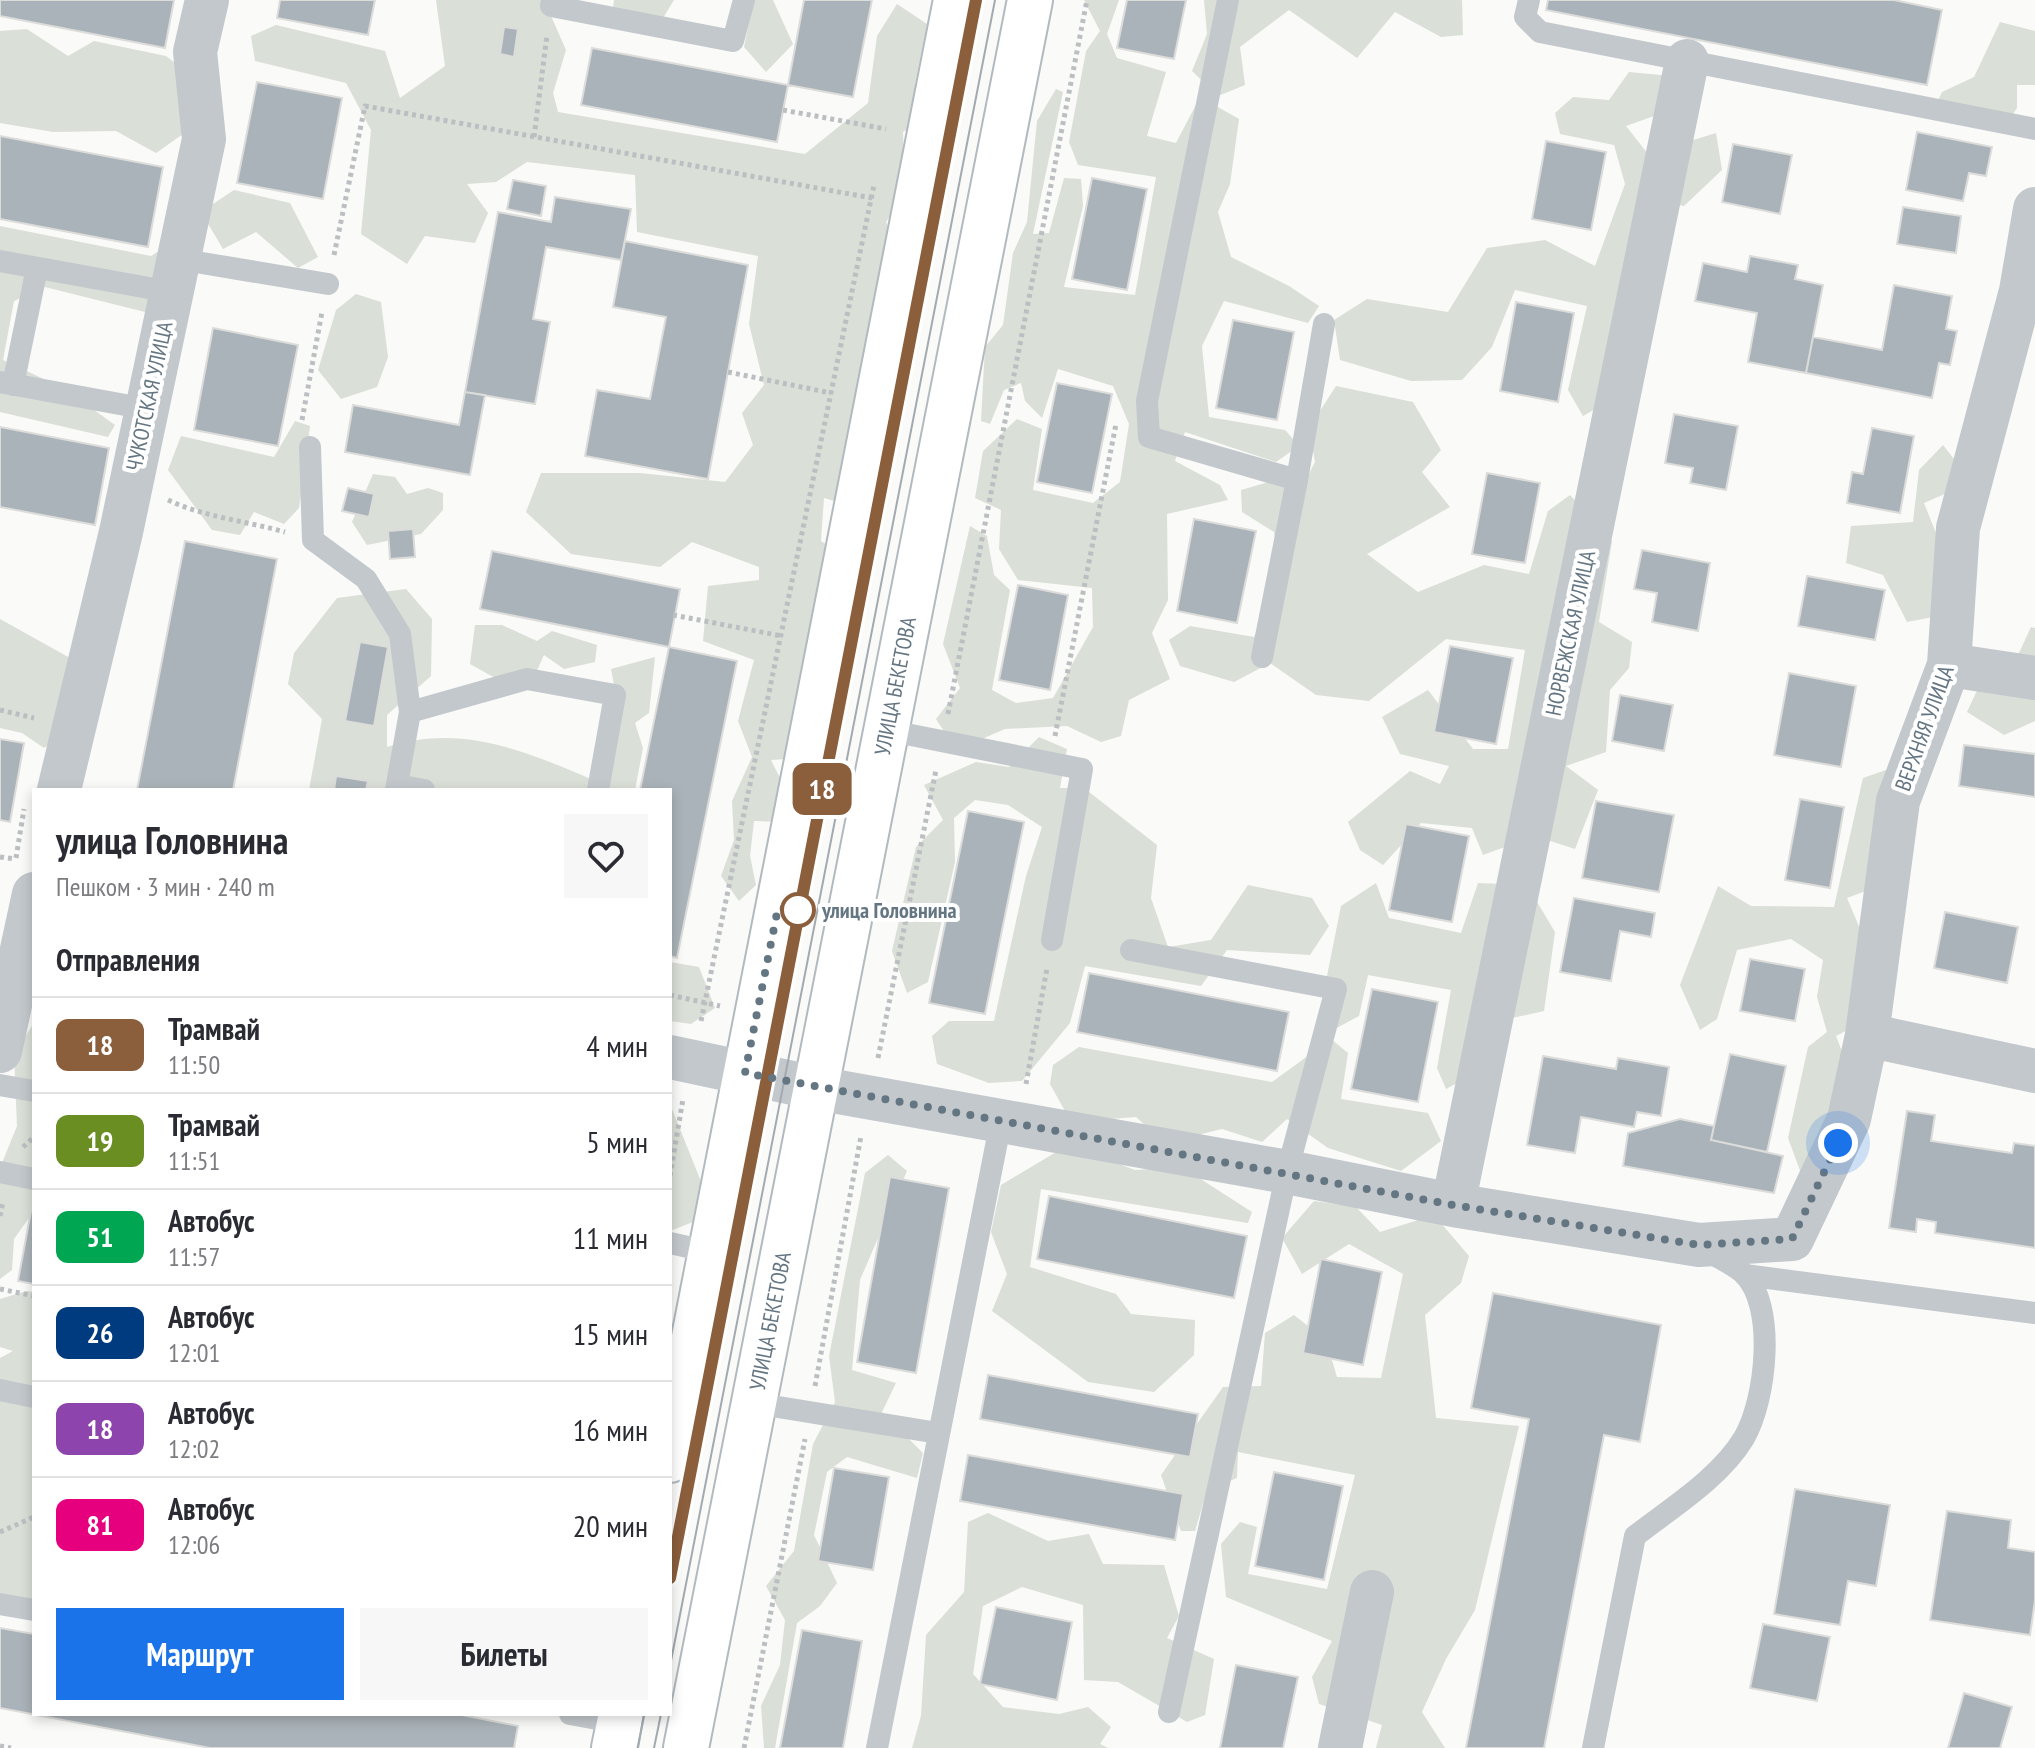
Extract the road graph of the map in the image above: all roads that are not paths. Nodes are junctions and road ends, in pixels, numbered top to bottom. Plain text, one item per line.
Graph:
1 (207, 0) edge
2 (744, 0) edge
3 (956, 0) edge
4 (1030, 0) edge
5 (1228, 0) edge
6 (1529, 0) edge
7 (552, 3) edge
8 (1687, 61) junction
9 (2035, 129) edge
10 (2035, 209) edge
11 (0, 261) edge
12 (37, 268) junction
13 (175, 276) junction
14 (328, 284) road end
15 (2028, 295) edge
16 (1324, 324) dead end
17 (7, 384) edge
18 (147, 409) junction
19 (310, 447) road end
20 (1297, 480) junction
21 (1262, 657) dead end
22 (1949, 665) junction
23 (2035, 678) edge
24 (410, 712) junction
25 (886, 730) junction
26 (59, 788) edge
27 (396, 788) edge
28 (598, 788) edge
29 (24, 912) edge
30 (1052, 940) road end
31 (1131, 950) dead end
32 (1867, 1035) junction
33 (0, 1051) edge
34 (2035, 1071) edge
35 (677, 1073) edge
36 (745, 1073) junction
37 (0, 1085) edge
38 (816, 1088) junction
39 (32, 1091) edge
40 (1010, 1122) junction
41 (0, 1172) edge
42 (1287, 1172) junction
43 (32, 1179) edge
44 (1453, 1205) junction
45 (1699, 1245) junction
46 (690, 1248) edge
47 (1745, 1275) junction
48 (2035, 1313) edge
49 (0, 1390) edge
50 (32, 1397) edge
51 (754, 1403) junction
52 (938, 1433) junction
53 (672, 1439) edge
54 (1372, 1592) dead end
55 (0, 1604) edge
56 (32, 1610) edge
57 (1169, 1712) dead end
58 (577, 1716) edge
59 (618, 1728) edge
60 (686, 1748) edge
61 (877, 1748) edge
62 (1340, 1748) edge
63 (1593, 1748) edge

1 - 13 street, ЧУКОТСКАЯ УЛИЦА
2 - 7 lane
3 - 36 main road
4 - 25 main road, УЛИЦА БЕКЕТОВА
5 - 20 lane
6 - 8 lane
8 - 9 lane
8 - 44 street, НОРВЕЖСКАЯ УЛИЦА
10 - 15 street, ВЕРХНЯЯ УЛИЦА
11 - 12 lane
12 - 13 lane
12 - 17 lane
13 - 14 lane
13 - 18 street, ЧУКОТСКАЯ УЛИЦА
15 - 22 street, ВЕРХНЯЯ УЛИЦА
16 - 20 lane
17 - 18 lane
18 - 26 street, ЧУКОТСКАЯ УЛИЦА
19 - 24 lane
20 - 21 lane
22 - 23 street
22 - 32 street, ВЕРХНЯЯ УЛИЦА
24 - 27 lane
24 - 28 lane
25 - 30 lane
25 - 38 main road, УЛИЦА БЕКЕТОВА
29 - 33 street
31 - 42 lane
32 - 34 street
32 - 45 street, ВЕРХНЯЯ УЛИЦА
35 - 36 street
36 - 38 street
36 - 46 main road
37 - 39 lane
38 - 40 street
38 - 51 main road, УЛИЦА БЕКЕТОВА
40 - 42 street
40 - 52 lane
41 - 43 lane
42 - 44 street
42 - 57 lane
44 - 45 street
45 - 47 lane
46 - 53 main road
47 - 48 lane
47 - 63 lane
49 - 50 lane
51 - 52 lane
51 - 60 main road, УЛИЦА БЕКЕТОВА
52 - 61 lane
54 - 62 street
55 - 56 lane
58 - 59 lane

